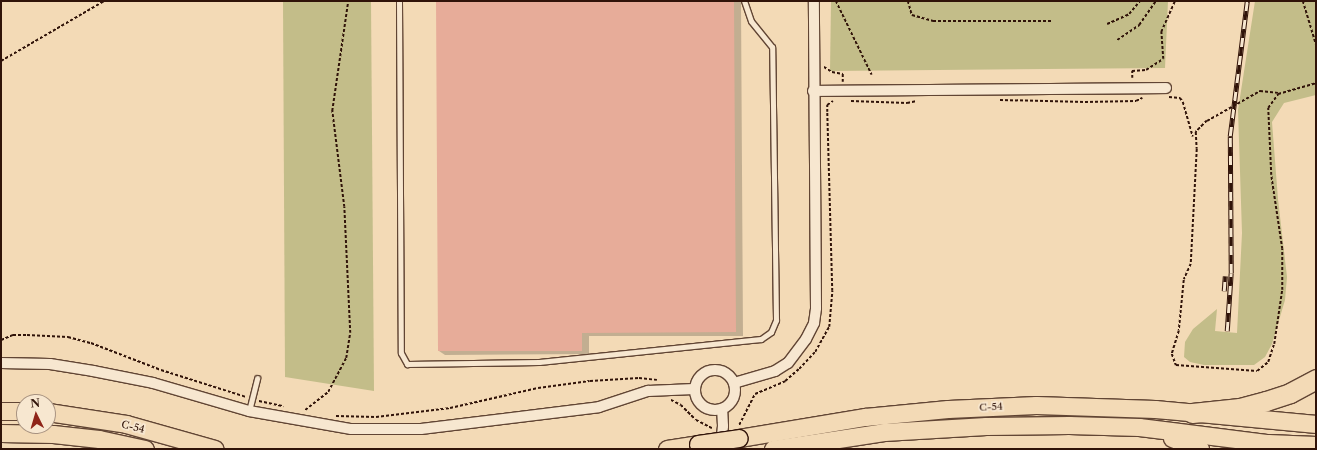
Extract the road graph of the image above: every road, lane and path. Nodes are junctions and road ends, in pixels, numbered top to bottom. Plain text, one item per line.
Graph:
1 (104, 1) edge
2 (348, 1) edge
3 (399, 1) edge
4 (744, 1) edge
5 (814, 1) edge
6 (836, 1) edge
7 (908, 1) edge
8 (984, 1) edge
9 (998, 1) edge
10 (1140, 1) edge
11 (1156, 1) edge
12 (1176, 1) edge
13 (1303, 1) edge
14 (1052, 21) dead end
15 (1107, 24) dead end
16 (1117, 40) dead end
17 (1316, 44) edge
18 (1, 61) edge
19 (822, 61) dead end
20 (843, 74) dead end
21 (872, 75) dead end
22 (1132, 79) dead end
23 (1316, 83) edge
24 (813, 91) junction
25 (1165, 92) joint
26 (1279, 93) junction
27 (1142, 98) dead end
28 (919, 100) dead end
29 (998, 100) dead end
30 (839, 101) dead end
31 (844, 101) dead end
32 (1193, 137) dead end
33 (1, 340) edge
34 (1, 363) edge
35 (257, 378) dead end
36 (1316, 378) edge
37 (663, 381) dead end
38 (734, 382) junction
39 (694, 389) junction
40 (252, 399) junction
41 (671, 402) dead end
42 (307, 407) dead end
43 (290, 408) dead end
44 (722, 409) junction
45 (1, 411) edge
46 (16, 411) edge
47 (249, 411) junction
48 (304, 411) dead end
49 (312, 412) dead end
50 (56, 413) edge
51 (1192, 413) junction
52 (334, 416) dead end
53 (1316, 424) edge
54 (704, 425) dead end
55 (1139, 427) junction
56 (1, 433) edge
57 (739, 434) junction
58 (1316, 445) edge
59 (145, 449) edge
60 (216, 449) edge
61 (667, 449) edge
62 (720, 449) edge
63 (774, 449) edge
64 (1200, 449) edge

1 - 18 path
2 - 42 path
3 - 4 lane
5 - 24 street
6 - 21 path
7 - 14 path
8 - 9 path
10 - 15 path
11 - 16 path
12 - 22 path
13 - 17 path
19 - 20 path
23 - 26 path
24 - 25 street
24 - 38 street
25 - 32 path
26 - 26 path, bridge
27 - 29 path
28 - 31 path
30 - 57 path
33 - 40 path
34 - 47 street
35 - 40 lane
36 - 51 highway
37 - 52 path
38 - 39 street
38 - 44 street
39 - 44 street
39 - 47 street
40 - 43 path
40 - 47 lane
41 - 54 path
44 - 62 street
45 - 46 highway
48 - 49 path
50 - 60 highway, C-54 / C-54
51 - 53 highway, C-54 / C-54
51 - 57 highway, C-54 / C-54
55 - 58 highway, C-54
55 - 63 highway, C-54
55 - 64 highway
56 - 59 highway, C-54 / C-54
57 - 61 highway, C-54 / C-54, bridge

